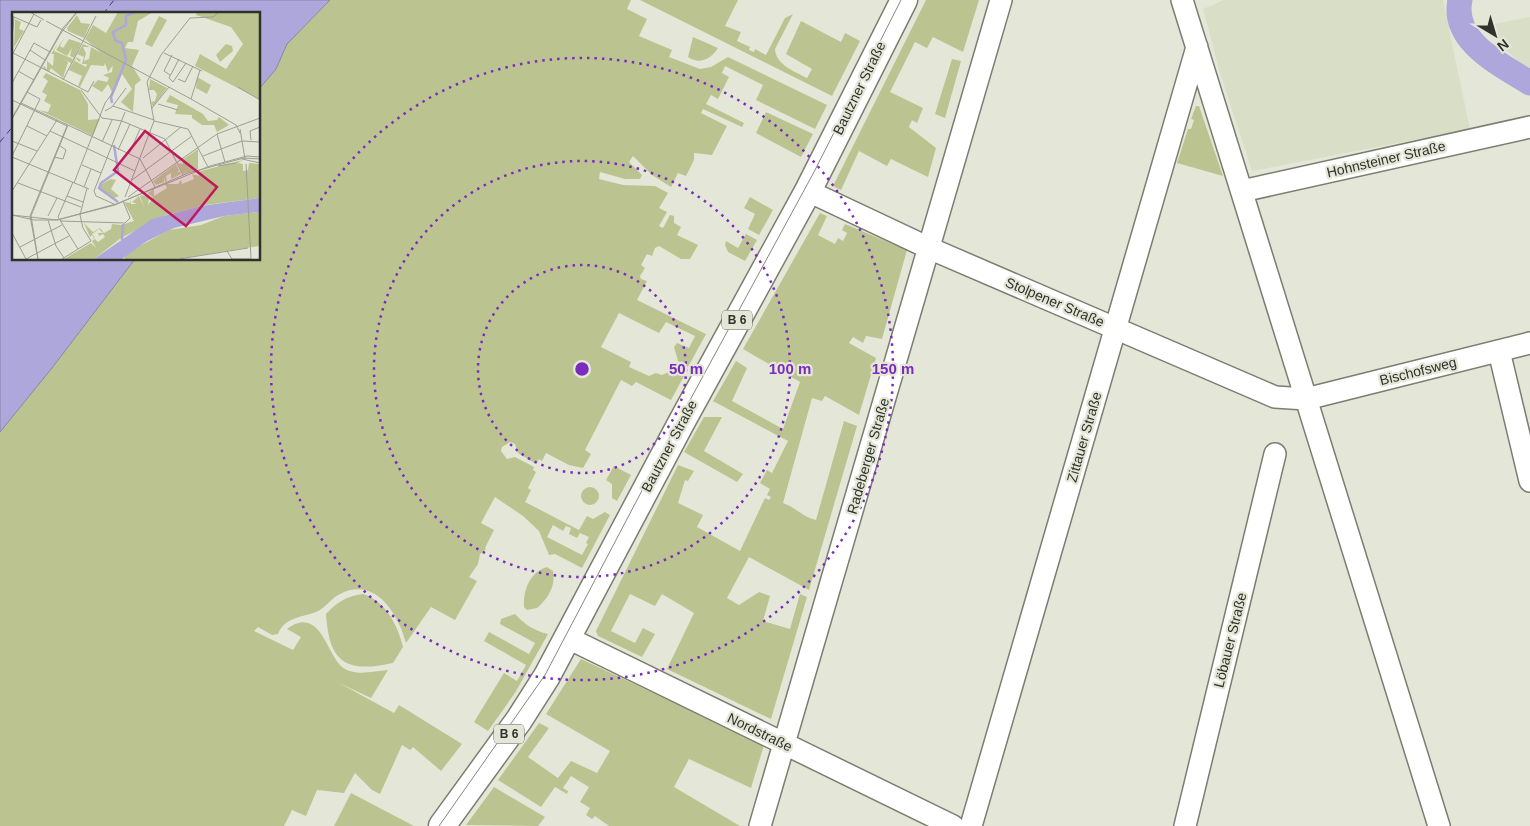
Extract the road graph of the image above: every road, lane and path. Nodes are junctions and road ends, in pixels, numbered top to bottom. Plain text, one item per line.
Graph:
1 (904, 0) edge
2 (1002, 0) edge
3 (1182, 0) edge
4 (1197, 47) junction
5 (1530, 127) edge
6 (808, 191) junction
7 (1242, 191) junction
8 (929, 248) junction
9 (1116, 328) junction
10 (1530, 343) edge
11 (1499, 351) junction
12 (1306, 399) junction
13 (1275, 454) dead end
14 (1530, 481) edge
15 (568, 638) junction
16 (785, 744) junction
17 (442, 826) edge
18 (760, 826) edge
19 (953, 826) edge
20 (971, 826) edge
21 (1185, 826) edge
22 (1438, 826) edge

1 - 6 main road, Bautzner Straße / B 6
2 - 8 street, Radeberger Straße
3 - 4 street
4 - 7 street
4 - 9 street, Zittauer Straße
5 - 7 street, Hohnsteiner Straße
6 - 8 street, Stolpener Straße
6 - 15 main road, Bautzner Straße / B 6
7 - 12 street
8 - 9 street, Stolpener Straße
8 - 16 street, Radeberger Straße
9 - 12 street, Stolpener Straße
9 - 20 street, Zittauer Straße
10 - 11 street, Bischofsweg
11 - 12 street, Bischofsweg
11 - 14 street
12 - 22 street
13 - 21 street, Löbauer Straße
15 - 16 street, Nordstraße
15 - 17 main road, Bautzner Straße / B 6
16 - 18 street, Radeberger Straße
16 - 19 street, Nordstraße

